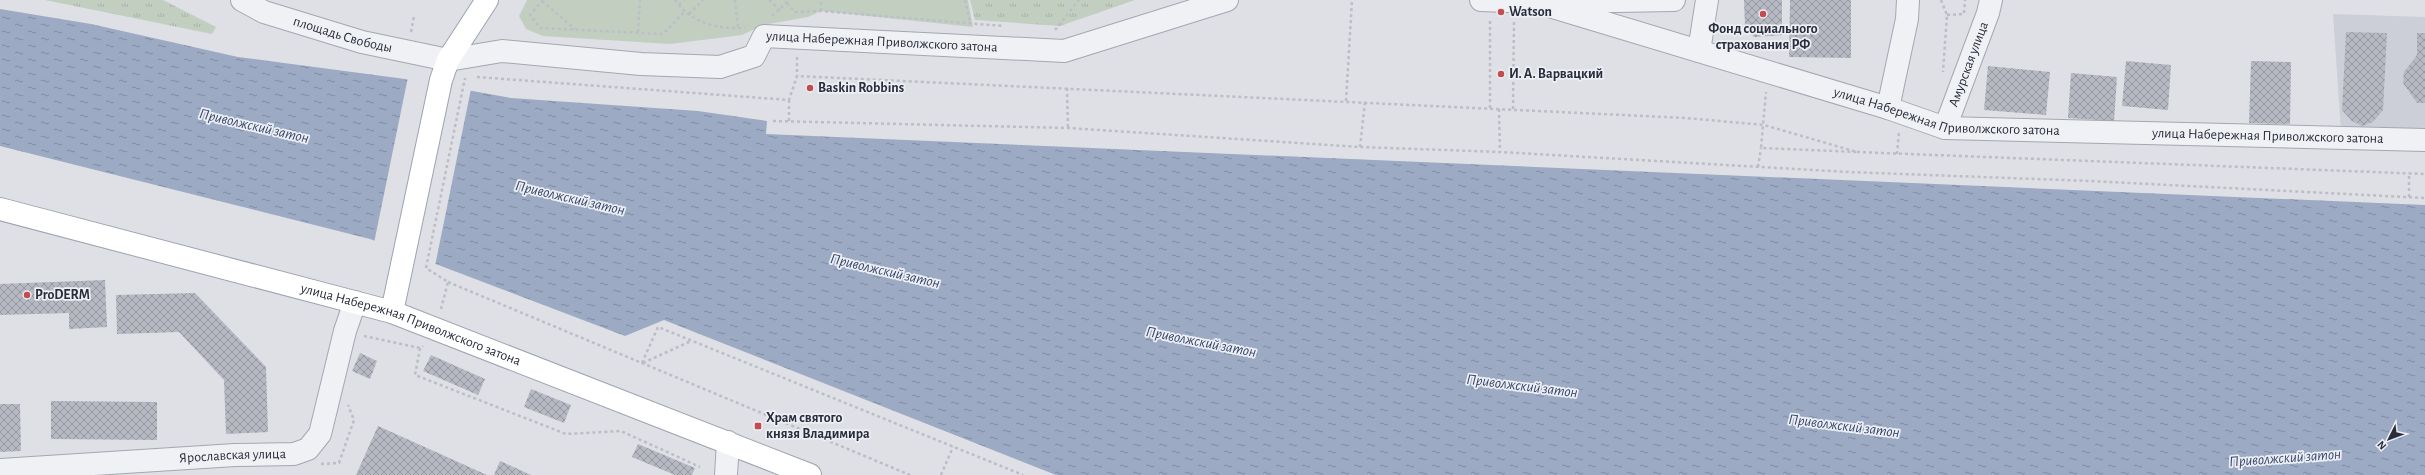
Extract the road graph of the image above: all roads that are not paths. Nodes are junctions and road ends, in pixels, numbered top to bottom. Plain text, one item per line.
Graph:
1 (242, 0) edge
2 (487, 0) edge
3 (1228, 0) edge
4 (1481, 0) edge
5 (1490, 0) edge
6 (1674, 0) edge
7 (1707, 0) edge
8 (1908, 0) edge
9 (1991, 0) edge
10 (1536, 2) junction
11 (1699, 51) junction
12 (444, 70) junction
13 (1888, 108) junction
14 (1945, 128) junction
15 (2425, 140) edge
16 (0, 209) edge
17 (355, 302) junction
18 (392, 312) junction
19 (728, 442) junction
20 (0, 470) edge
21 (726, 475) edge
22 (810, 475) edge

1 - 12 street, площадь Свободы
2 - 12 main road
3 - 12 street, улица Набережная Приволжского затона
4 - 5 street, улица Набережная Приволжского затона
5 - 10 street, улица Набережная Приволжского затона
6 - 10 street
7 - 11 street
8 - 13 street
9 - 14 street, Амурская улица
10 - 11 street, улица Набережная Приволжского затона
11 - 13 street, улица Набережная Приволжского затона
12 - 18 main road
13 - 14 street, улица Набережная Приволжского затона
14 - 15 street, улица Набережная Приволжского затона
16 - 17 main road, улица Набережная Приволжского затона
17 - 18 main road, улица Набережная Приволжского затона
17 - 20 street, Ярославская улица
18 - 19 main road, улица Набережная Приволжского затона
19 - 21 street
19 - 22 main road, улица Набережная Приволжского затона

